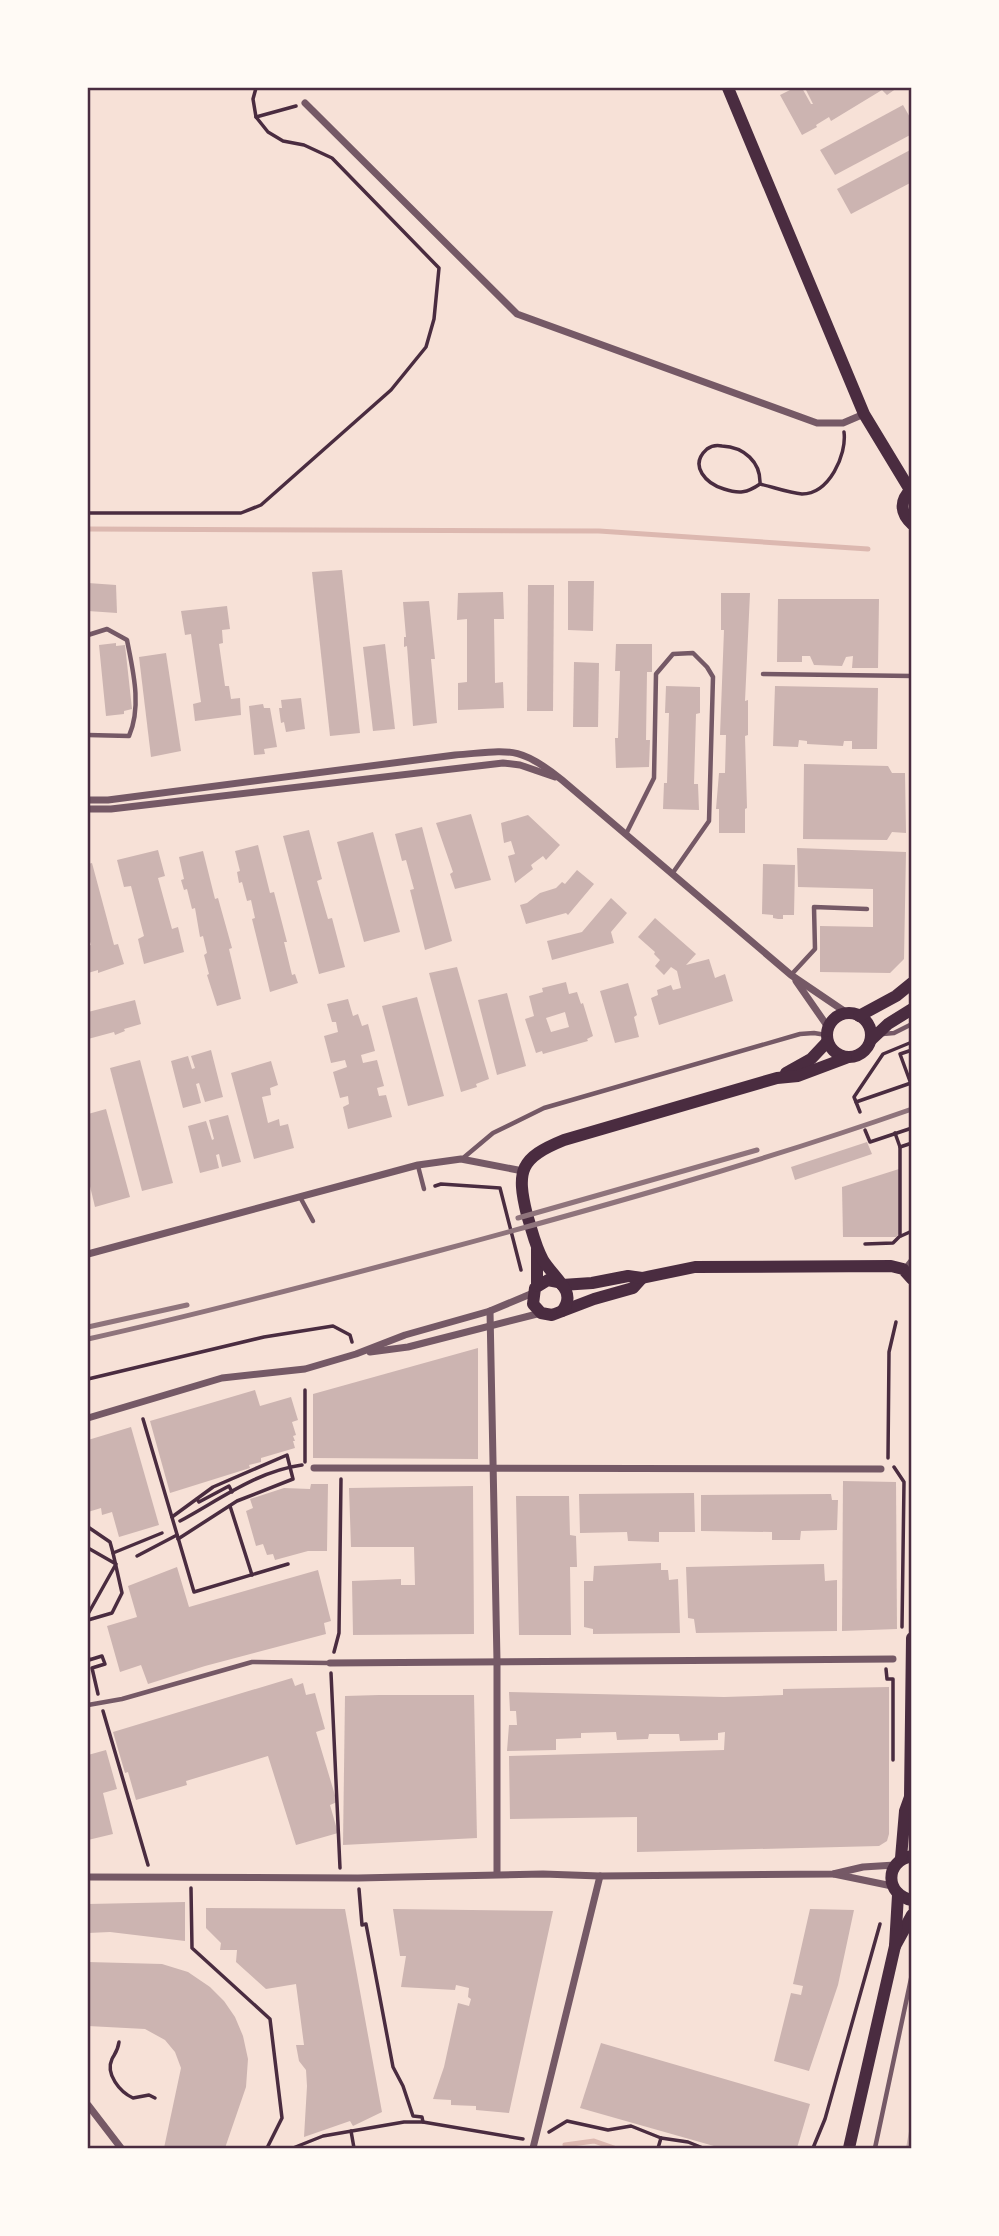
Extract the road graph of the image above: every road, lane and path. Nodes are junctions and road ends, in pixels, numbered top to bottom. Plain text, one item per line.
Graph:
1 (256, 88) edge
2 (729, 88) edge
3 (305, 103) joint
4 (256, 117) junction
5 (864, 414) junction
6 (843, 423) junction
7 (760, 484) junction
8 (911, 489) edge
9 (88, 513) edge
10 (912, 524) edge
11 (88, 635) edge
12 (763, 674) dead end
13 (912, 676) edge
14 (88, 735) edge
15 (562, 780) junction
16 (88, 800) edge
17 (88, 809) edge
18 (626, 835) junction
19 (673, 874) junction
20 (867, 909) dead end
21 (791, 975) junction
22 (912, 983) edge
23 (912, 1009) edge
24 (853, 1014) junction
25 (912, 1024) edge
26 (827, 1035) junction
27 (873, 1037) junction
28 (910, 1043) edge
29 (912, 1051) edge
30 (846, 1058) junction
31 (777, 1078) junction
32 (911, 1084) edge
33 (856, 1102) junction
34 (860, 1112) dead end
35 (912, 1128) edge
36 (865, 1130) dead end
37 (895, 1133) junction
38 (912, 1143) edge
39 (900, 1147) junction
40 (461, 1159) junction
41 (418, 1165) junction
42 (523, 1171) junction
43 (424, 1189) joint
44 (299, 1195) junction
45 (313, 1221) dead end
46 (912, 1231) edge
47 (900, 1236) junction
48 (865, 1244) dead end
49 (88, 1254) edge
50 (540, 1265) junction
51 (909, 1269) edge
52 (522, 1275) dead end
53 (642, 1278) junction
54 (560, 1284) junction
55 (535, 1290) junction
56 (489, 1311) junction
57 (562, 1311) junction
58 (541, 1313) junction
59 (896, 1322) dead end
60 (490, 1325) junction
61 (356, 1354) junction
62 (88, 1379) edge
63 (305, 1391) dead end
64 (88, 1418) edge
65 (143, 1419) dead end
66 (304, 1465) junction
67 (291, 1467) junction
68 (314, 1468) joint
69 (341, 1468) junction
70 (493, 1468) junction
71 (881, 1469) dead end
72 (233, 1492) junction
73 (197, 1499) junction
74 (230, 1506) junction
75 (172, 1517) junction
76 (180, 1521) dead end
77 (88, 1527) edge
78 (162, 1532) dead end
79 (177, 1537) junction
80 (88, 1548) edge
81 (113, 1553) junction
82 (137, 1556) dead end
83 (116, 1564) junction
84 (288, 1564) dead end
85 (252, 1575) junction
86 (88, 1614) edge
87 (88, 1620) edge
88 (88, 1633) edge
89 (907, 1635) edge
90 (88, 1641) edge
91 (88, 1655) edge
92 (890, 1660) joint
93 (497, 1661) junction
94 (330, 1663) junction
95 (100, 1702) junction
96 (88, 1704) edge
97 (894, 1769) dead end
98 (911, 1799) edge
99 (903, 1859) edge
100 (497, 1874) junction
101 (833, 1874) junction
102 (600, 1876) junction
103 (88, 1877) edge
104 (151, 1877) junction
105 (190, 1877) junction
106 (341, 1877) junction
107 (358, 1878) junction
108 (895, 1890) junction
109 (912, 1900) edge
110 (881, 1914) dead end
111 (912, 1915) edge
112 (895, 1946) junction
113 (912, 1974) edge
114 (119, 2042) dead end
115 (155, 2098) dead end
116 (88, 2105) edge
117 (423, 2122) junction
118 (351, 2132) junction
119 (661, 2137) junction
120 (534, 2144) edge
121 (121, 2148) edge
122 (267, 2148) edge
123 (293, 2148) edge
124 (354, 2148) edge
125 (657, 2148) edge
126 (703, 2148) edge
127 (813, 2148) edge
128 (849, 2148) edge
129 (875, 2148) edge

1 - 4 path
2 - 5 main road
3 - 4 path
3 - 6 street
4 - 9 path
5 - 6 street
5 - 8 main road
6 - 7 path
7 - 7 path
8 - 10 main road
11 - 14 lane
12 - 13 lane
15 - 16 street
15 - 17 street
15 - 18 street
18 - 19 street
18 - 19 lane
19 - 21 street
20 - 21 lane
21 - 24 street
21 - 26 street
22 - 24 main road
23 - 27 main road
24 - 26 main road
24 - 27 main road
25 - 27 lane
26 - 30 main road
26 - 31 main road
26 - 40 lane
27 - 30 main road
28 - 29 path
28 - 33 path
29 - 32 path
30 - 31 main road
31 - 42 main road
32 - 33 path
33 - 34 path
35 - 37 path
36 - 37 path
37 - 39 path
38 - 39 path
39 - 47 path
40 - 41 street
40 - 42 street
41 - 43 lane
41 - 44 street
42 - 50 main road
43 - 52 path
44 - 45 lane
44 - 49 street
46 - 47 path
47 - 48 path
50 - 54 main road
50 - 55 main road
51 - 53 main road
53 - 54 main road
53 - 57 main road
54 - 55 main road
54 - 57 main road
55 - 56 street
55 - 58 main road
56 - 60 street
56 - 61 street
57 - 58 main road
58 - 60 street
59 - 89 path
60 - 61 street
60 - 70 street
61 - 62 path
61 - 64 street
63 - 66 path
65 - 75 path
66 - 67 path
66 - 68 path
67 - 72 path
67 - 73 path
67 - 74 path
68 - 69 street
69 - 70 street
69 - 94 path
70 - 71 street
70 - 93 street
72 - 73 path
72 - 76 path
73 - 75 path
74 - 79 path
74 - 85 path
75 - 79 path
77 - 81 path
78 - 81 path
79 - 82 path
79 - 85 path
80 - 83 path
81 - 83 path
83 - 86 path
83 - 87 path
84 - 85 path
88 - 90 path
89 - 98 main road
91 - 95 path
92 - 93 street
92 - 97 path
93 - 94 street
93 - 100 street
94 - 95 lane
94 - 106 path
95 - 96 lane
95 - 104 path
98 - 99 main road
99 - 101 street
99 - 108 main road
100 - 102 street
100 - 107 street
101 - 102 street
101 - 108 street
102 - 120 street
103 - 104 street
104 - 105 street
105 - 106 street
105 - 122 path
106 - 107 street
107 - 117 path
108 - 109 main road
108 - 112 main road
110 - 127 path
111 - 112 main road
112 - 128 main road
113 - 129 lane
114 - 115 path
116 - 121 street
117 - 118 path
117 - 120 path
118 - 123 path
118 - 124 path
119 - 120 path
119 - 125 path
119 - 126 path

